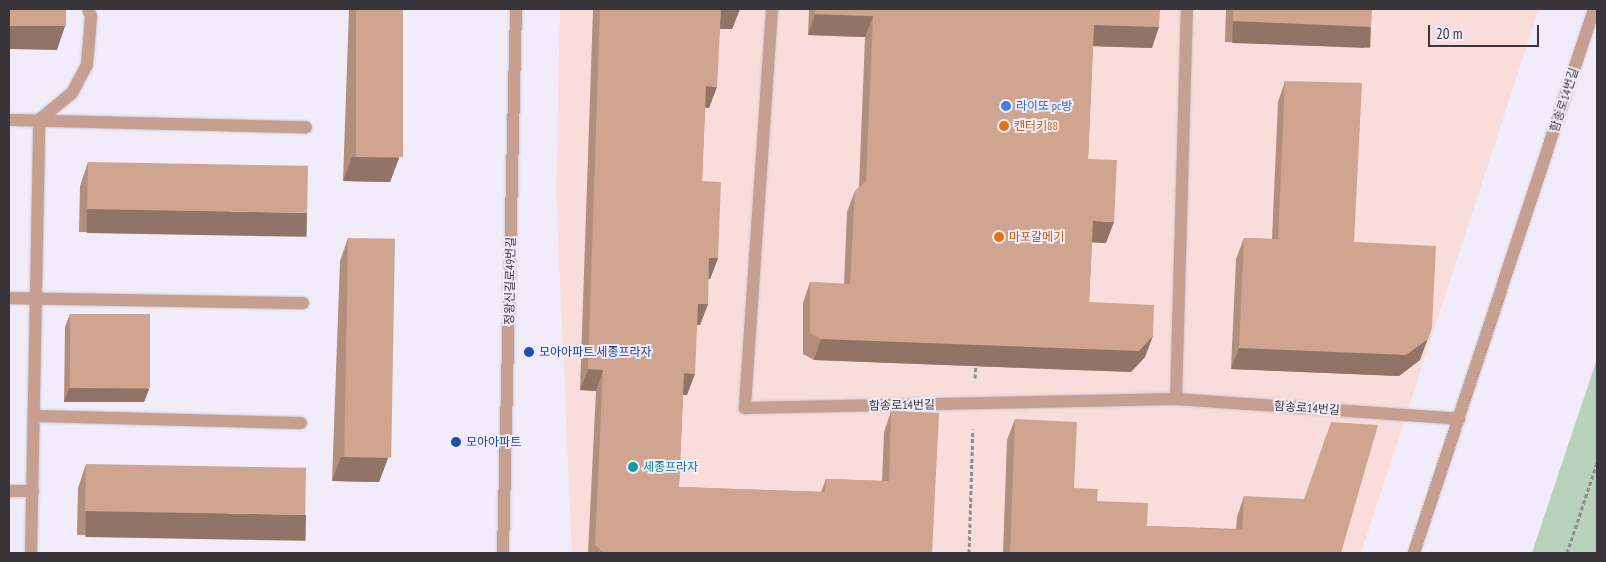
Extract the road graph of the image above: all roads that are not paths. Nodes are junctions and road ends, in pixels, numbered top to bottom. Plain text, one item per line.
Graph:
1 (88, 9) edge
2 (516, 9) edge
3 (772, 9) edge
4 (1187, 9) edge
5 (1594, 9) edge
6 (9, 120) edge
7 (38, 120) junction
8 (306, 127) dead end
9 (9, 298) edge
10 (36, 298) junction
11 (303, 303) dead end
12 (1176, 399) junction
13 (34, 416) junction
14 (1459, 419) junction
15 (301, 423) dead end
16 (9, 491) edge
17 (32, 491) junction
18 (32, 553) edge
19 (503, 553) edge
20 (1414, 553) edge

1 - 7 street
2 - 19 street, 정왕신길로49번길
3 - 12 street, 함송로14번길
4 - 12 street
5 - 14 street, 함송로14번길
6 - 7 street
7 - 8 street
7 - 10 street
9 - 10 street
10 - 11 street
10 - 13 street
12 - 14 street, 함송로14번길
13 - 15 street
13 - 17 street
14 - 20 street, 함송로14번길
16 - 17 street
17 - 18 street

